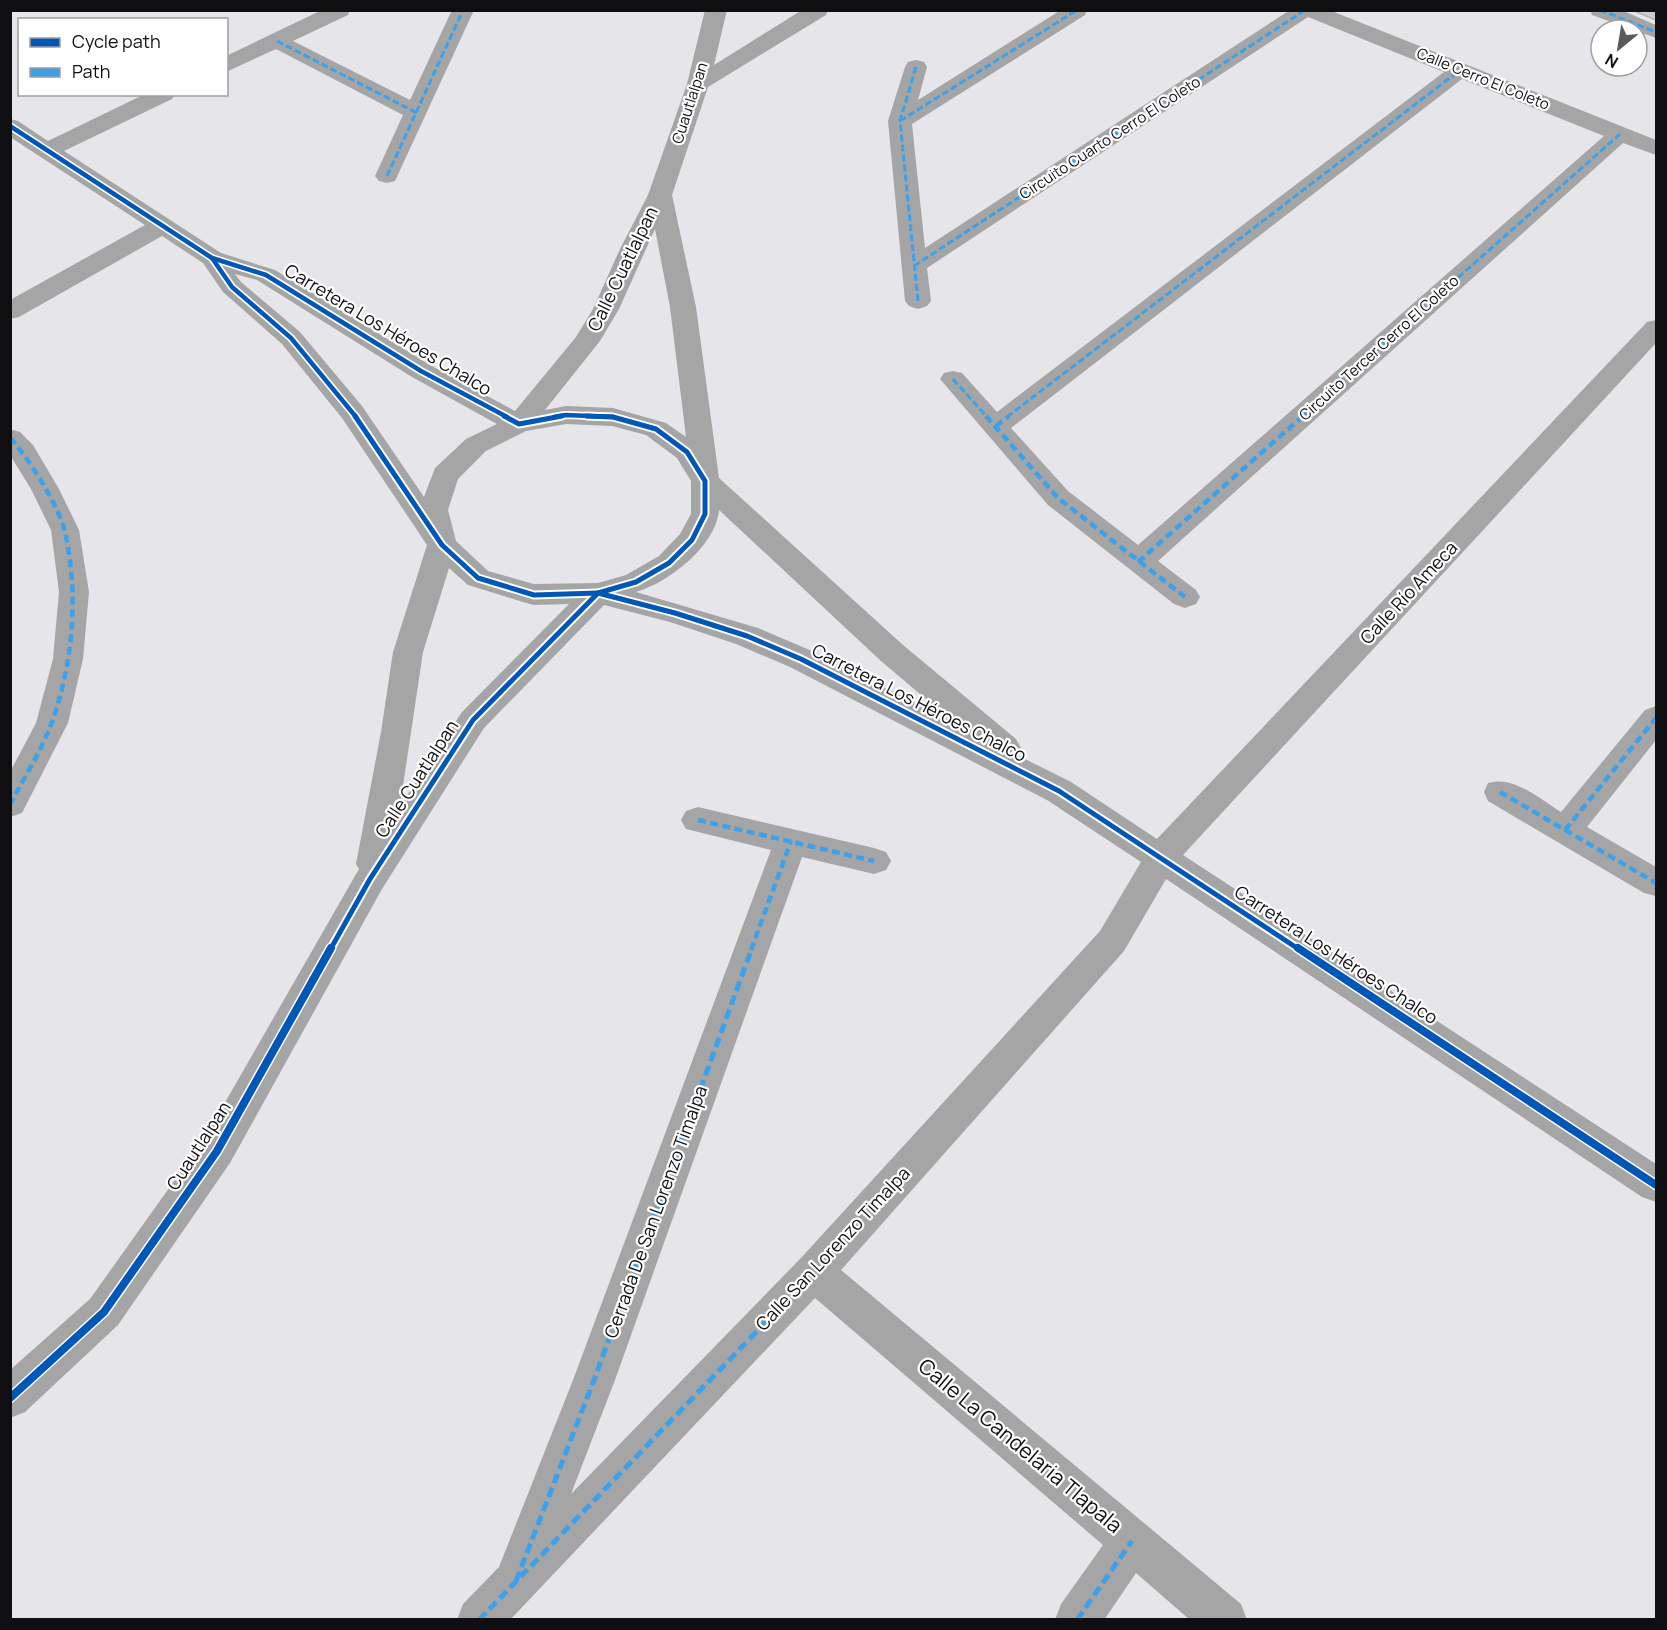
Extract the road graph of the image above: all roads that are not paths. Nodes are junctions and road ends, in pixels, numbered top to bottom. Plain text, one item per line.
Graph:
1 (340, 10) edge
2 (463, 10) edge
3 (717, 10) edge
4 (818, 10) edge
5 (1077, 10) edge
6 (1307, 10) edge
7 (1600, 10) edge
8 (1656, 32) edge
9 (277, 40) junction
10 (228, 64) edge
11 (916, 67) dead end
12 (1460, 70) junction
13 (698, 84) junction
14 (160, 96) edge
15 (417, 113) junction
16 (900, 122) junction
17 (12, 128) edge
18 (1620, 134) junction
19 (1656, 148) edge
20 (47, 150) junction
21 (387, 176) dead end
22 (660, 195) junction
23 (163, 225) junction
24 (212, 258) junction
25 (914, 266) junction
26 (918, 301) dead end
27 (10, 311) edge
28 (1656, 328) edge
29 (953, 379) dead end
30 (519, 424) junction
31 (996, 426) junction
32 (10, 438) edge
33 (705, 481) junction
34 (442, 545) junction
35 (1138, 562) junction
36 (598, 593) junction
37 (1185, 597) dead end
38 (1656, 718) edge
39 (1059, 791) junction
40 (1500, 792) dead end
41 (10, 804) edge
42 (698, 820) dead end
43 (1565, 830) junction
44 (791, 841) junction
45 (1161, 857) junction
46 (874, 861) dead end
47 (370, 879) junction
48 (1656, 883) edge
49 (1656, 1185) edge
50 (814, 1272) junction
51 (10, 1398) edge
52 (1132, 1541) junction
53 (516, 1581) junction
54 (479, 1620) edge
55 (1077, 1620) edge
56 (1225, 1620) edge

1 - 9 street
2 - 15 street
3 - 13 street, Cuautlalpan
4 - 13 street
5 - 16 street
6 - 12 street, Calle Cerro El Coleto
6 - 25 street, Circuito Cuarto Cerro El Coleto
7 - 8 street
9 - 10 street
9 - 15 street
11 - 16 street
12 - 18 street, Calle Cerro El Coleto
12 - 31 street
13 - 22 street, Cuautlalpan
14 - 20 street
15 - 21 street
16 - 25 street
17 - 20 street, Carretera Los Héroes Chalco
18 - 19 street, Calle Cerro El Coleto
18 - 35 street, Circuito Tercer Cerro El Coleto
20 - 23 street, Carretera Los Héroes Chalco
22 - 30 street, Calle Cuatlalpan
22 - 33 street, Calle Cuatlalpan
23 - 24 street, Carretera Los Héroes Chalco
23 - 27 street
24 - 30 street, Carretera Los Héroes Chalco
24 - 34 street, Carretera Los Héroes Chalco
25 - 26 street
28 - 45 street, Calle Río Ameca
29 - 31 street
30 - 33 street, Carretera Los Héroes Chalco
30 - 34 street, Calle Cuatlalpan
31 - 35 street
32 - 41 street
33 - 36 street, Calle Cuatlalpan
33 - 39 street, Carretera Los Héroes Chalco
34 - 36 street, Carretera Los Héroes Chalco
34 - 47 street, Calle Cuatlalpan
35 - 37 street
36 - 39 street, Carretera Los Héroes Chalco
36 - 47 street, Calle Cuatlalpan
38 - 43 street
39 - 45 street, Carretera Los Héroes Chalco
40 - 43 street
42 - 44 street
43 - 48 street
44 - 46 street
44 - 53 street, Cerrada De San Lorenzo Timalpa
45 - 49 street, Carretera Los Héroes Chalco
45 - 50 street, Calle San Lorenzo Timalpa
47 - 51 street, Cuautlalpan
50 - 52 street, Calle La Candelaria Tlapala
50 - 53 street, Calle San Lorenzo Timalpa
52 - 55 street
52 - 56 street, Calle La Candelaria Tlapala
53 - 54 street, Calle San Lorenzo Timalpa

